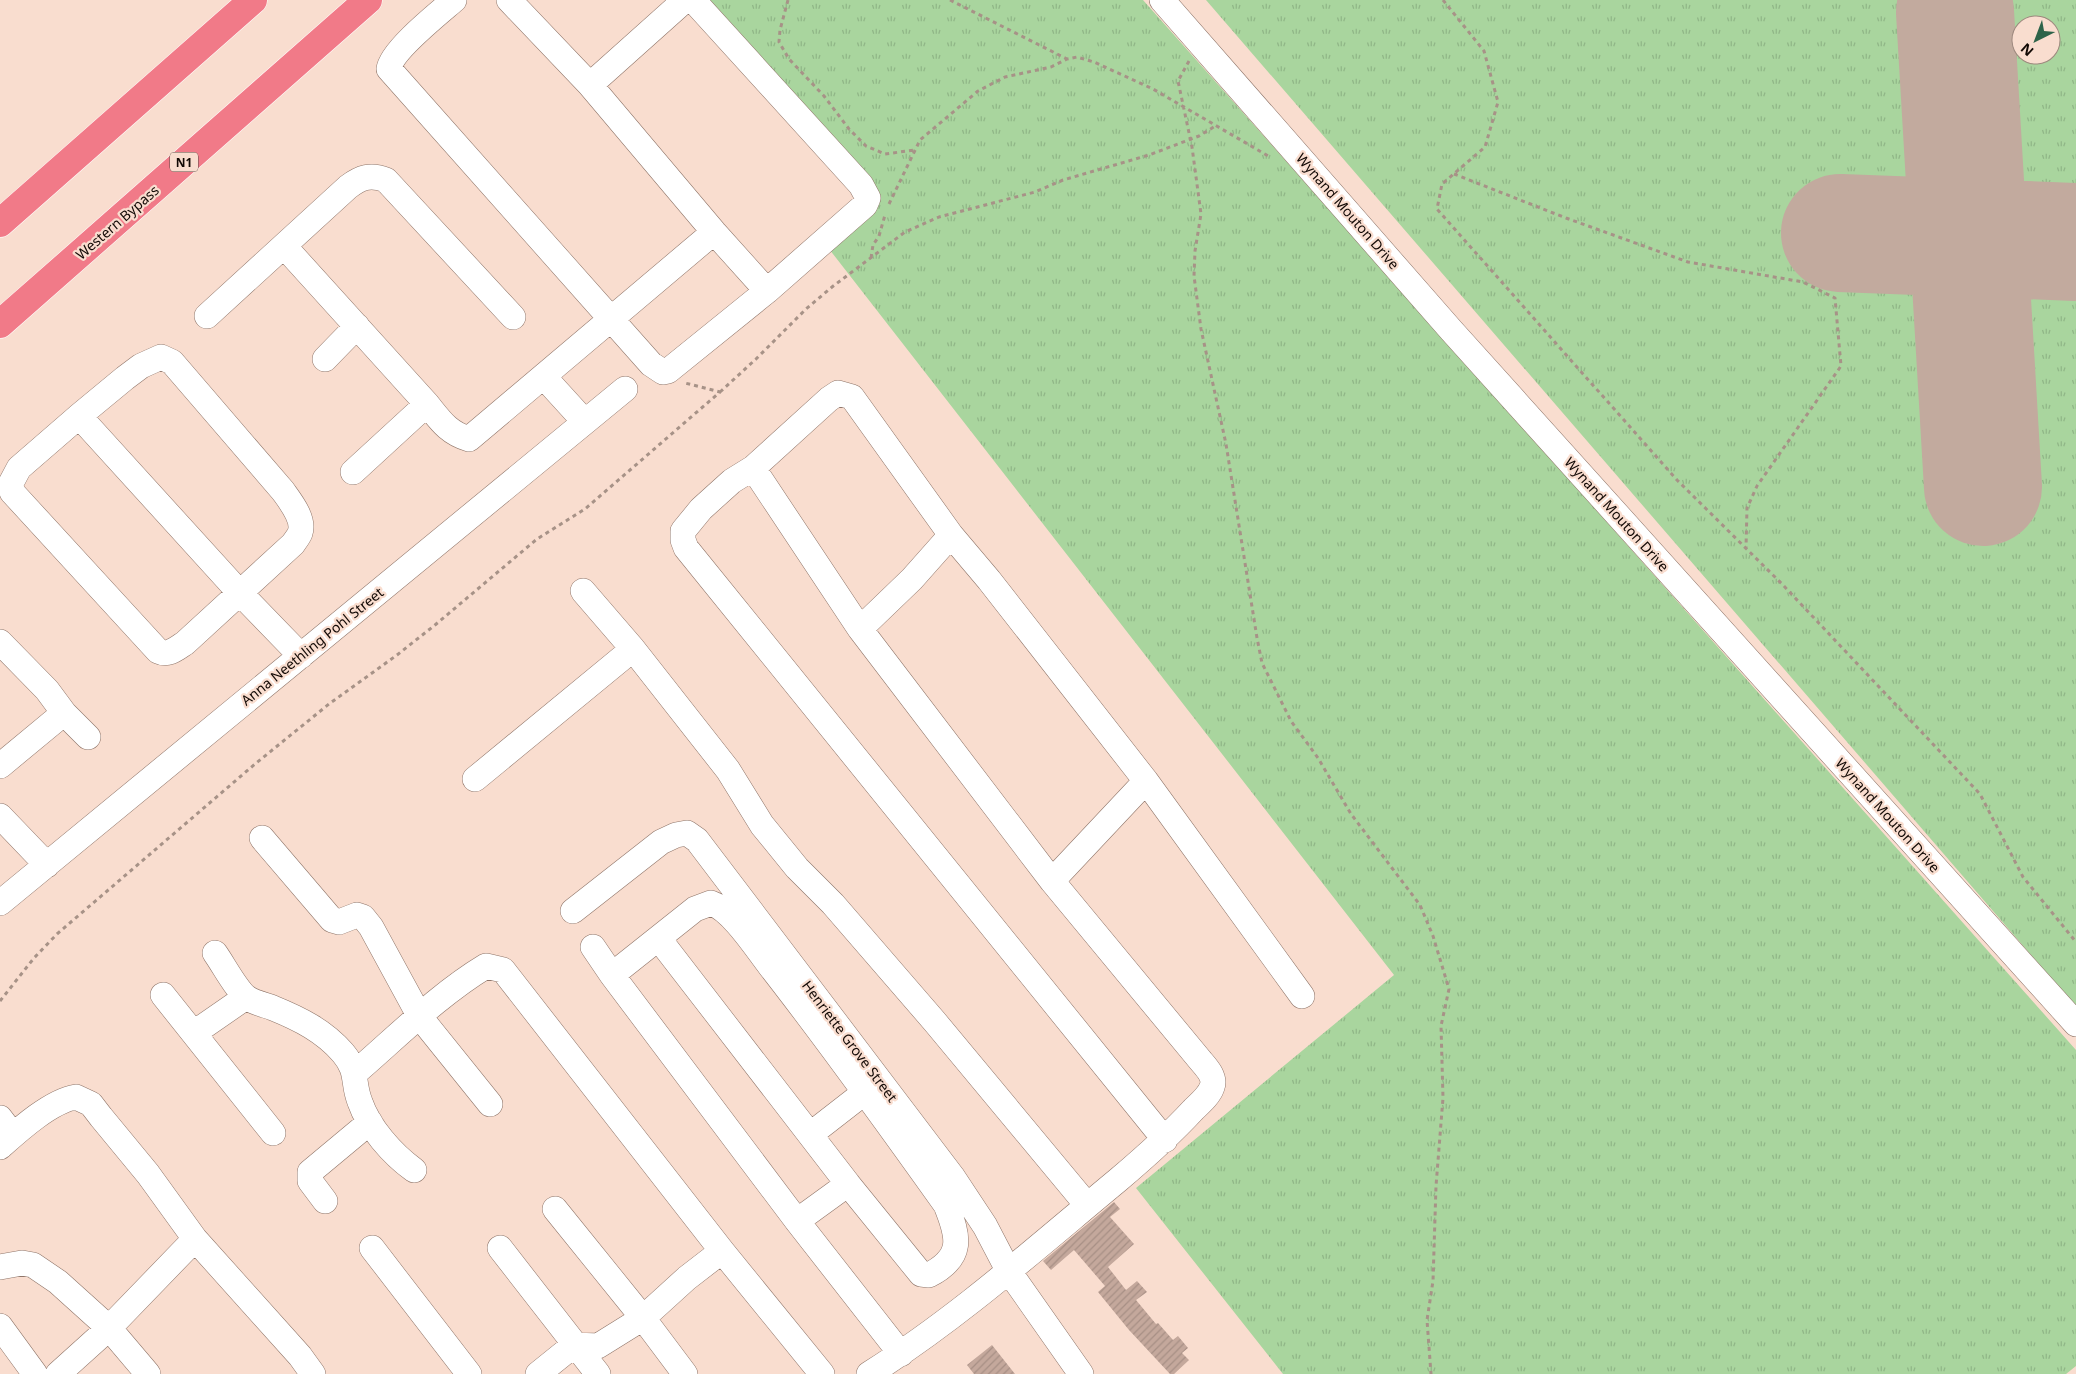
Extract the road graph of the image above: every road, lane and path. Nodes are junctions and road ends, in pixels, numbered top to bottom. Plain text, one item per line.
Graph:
1 (254, 0) edge
2 (368, 0) edge
3 (454, 0) edge
4 (509, 0) edge
5 (685, 0) edge
6 (693, 0) edge
7 (788, 0) edge
8 (950, 0) edge
9 (1162, 0) edge
10 (1443, 0) edge
11 (1067, 59) junction
12 (1191, 59) dead end
13 (590, 85) junction
14 (1184, 106) junction
15 (1217, 125) junction
16 (1189, 139) junction
17 (915, 150) junction
18 (1272, 158) dead end
19 (1454, 174) junction
20 (0, 223) edge
21 (714, 232) junction
22 (284, 246) junction
23 (871, 259) junction
24 (767, 291) junction
25 (207, 316) dead end
26 (513, 317) dead end
27 (611, 318) junction
28 (0, 324) edge
29 (357, 326) junction
30 (325, 359) dead end
31 (668, 372) junction
32 (544, 377) junction
33 (625, 389) dead end
34 (720, 392) junction
35 (427, 404) junction
36 (78, 416) junction
37 (585, 422) junction
38 (753, 468) junction
39 (354, 472) dead end
40 (951, 536) junction
41 (1746, 548) junction
42 (583, 591) dead end
43 (240, 593) junction
44 (860, 629) junction
45 (0, 642) edge
46 (633, 649) junction
47 (301, 656) junction
48 (64, 714) junction
49 (88, 737) dead end
50 (0, 766) edge
51 (475, 779) dead end
52 (1146, 781) junction
53 (0, 816) edge
54 (262, 838) dead end
55 (47, 865) junction
56 (1052, 881) junction
57 (0, 903) edge
58 (573, 911) dead end
59 (658, 939) junction
60 (2076, 942) edge
61 (593, 947) dead end
62 (215, 953) dead end
63 (612, 975) junction
64 (163, 995) dead end
65 (1302, 996) dead end
66 (246, 997) junction
67 (0, 1001) edge
68 (420, 1017) junction
69 (2076, 1024) edge
70 (194, 1033) junction
71 (355, 1073) junction
72 (866, 1092) junction
73 (490, 1104) dead end
74 (370, 1122) junction
75 (4, 1133) edge
76 (273, 1133) dead end
77 (811, 1134) junction
78 (1165, 1140) junction
79 (414, 1170) dead end
80 (848, 1184) junction
81 (325, 1200) dead end
82 (1087, 1206) junction
83 (555, 1209) dead end
84 (797, 1222) junction
85 (195, 1239) junction
86 (372, 1248) dead end
87 (500, 1248) dead end
88 (722, 1251) junction
89 (0, 1267) edge
90 (1008, 1270) junction
91 (643, 1318) junction
92 (0, 1326) edge
93 (109, 1328) junction
94 (574, 1344) junction
95 (901, 1354) junction
96 (35, 1374) edge
97 (58, 1374) edge
98 (148, 1374) edge
99 (313, 1374) edge
100 (469, 1374) edge
101 (538, 1374) edge
102 (598, 1374) edge
103 (685, 1374) edge
104 (822, 1374) edge
105 (869, 1374) edge
106 (1080, 1374) edge
107 (1431, 1374) edge

1 - 20 highway
2 - 28 highway, Western Bypass / N1
3 - 27 street
4 - 13 street
5 - 13 street
6 - 24 street
7 - 17 path
8 - 11 path
9 - 69 street, Wynand Mouton Drive
10 - 19 path
11 - 14 path
11 - 17 path
12 - 14 path
13 - 21 street
14 - 15 path
14 - 16 path
15 - 16 path
15 - 18 path
16 - 23 path
16 - 107 path
17 - 23 path
19 - 41 path
19 - 41 path
21 - 24 street
21 - 27 street
22 - 25 street
22 - 26 street
22 - 29 street
23 - 34 path
24 - 31 street
27 - 31 street
27 - 32 street
29 - 30 street
29 - 35 street
31 - 34 path
32 - 35 street
32 - 37 street
33 - 37 street, Anna Neethling Pohl Street
34 - 67 path
35 - 39 street
36 - 43 street
36 - 43 street
36 - 43 street
37 - 47 street, Anna Neethling Pohl Street
38 - 40 street
38 - 44 street
38 - 78 street
40 - 44 street
40 - 52 street
41 - 60 path
42 - 46 street
43 - 47 street
44 - 56 street
45 - 48 street
46 - 51 street
46 - 82 street
47 - 55 street, Anna Neethling Pohl Street
48 - 49 street
48 - 50 street
52 - 56 street
52 - 65 street
53 - 55 street
54 - 68 street
55 - 57 street, Anna Neethling Pohl Street
56 - 78 street
58 - 90 street, Henriette Grove Street
59 - 63 street
59 - 72 street
59 - 77 street
61 - 63 street
62 - 66 street
63 - 84 street
64 - 70 street
66 - 70 street
66 - 71 street
68 - 71 street
68 - 73 street
68 - 88 street
70 - 76 street
71 - 74 street
72 - 77 street
72 - 80 street
74 - 79 street
74 - 81 street
75 - 85 street
77 - 80 street
78 - 82 street
80 - 84 street
82 - 90 street
83 - 91 street
84 - 95 street
85 - 93 street
85 - 99 street
86 - 100 street
87 - 94 street
88 - 91 street
88 - 104 street
89 - 93 street
90 - 95 street
90 - 106 street, Henriette Grove Street
91 - 94 street
91 - 103 street
92 - 96 street
93 - 97 street
93 - 98 street
94 - 101 street
94 - 102 street
95 - 105 street

